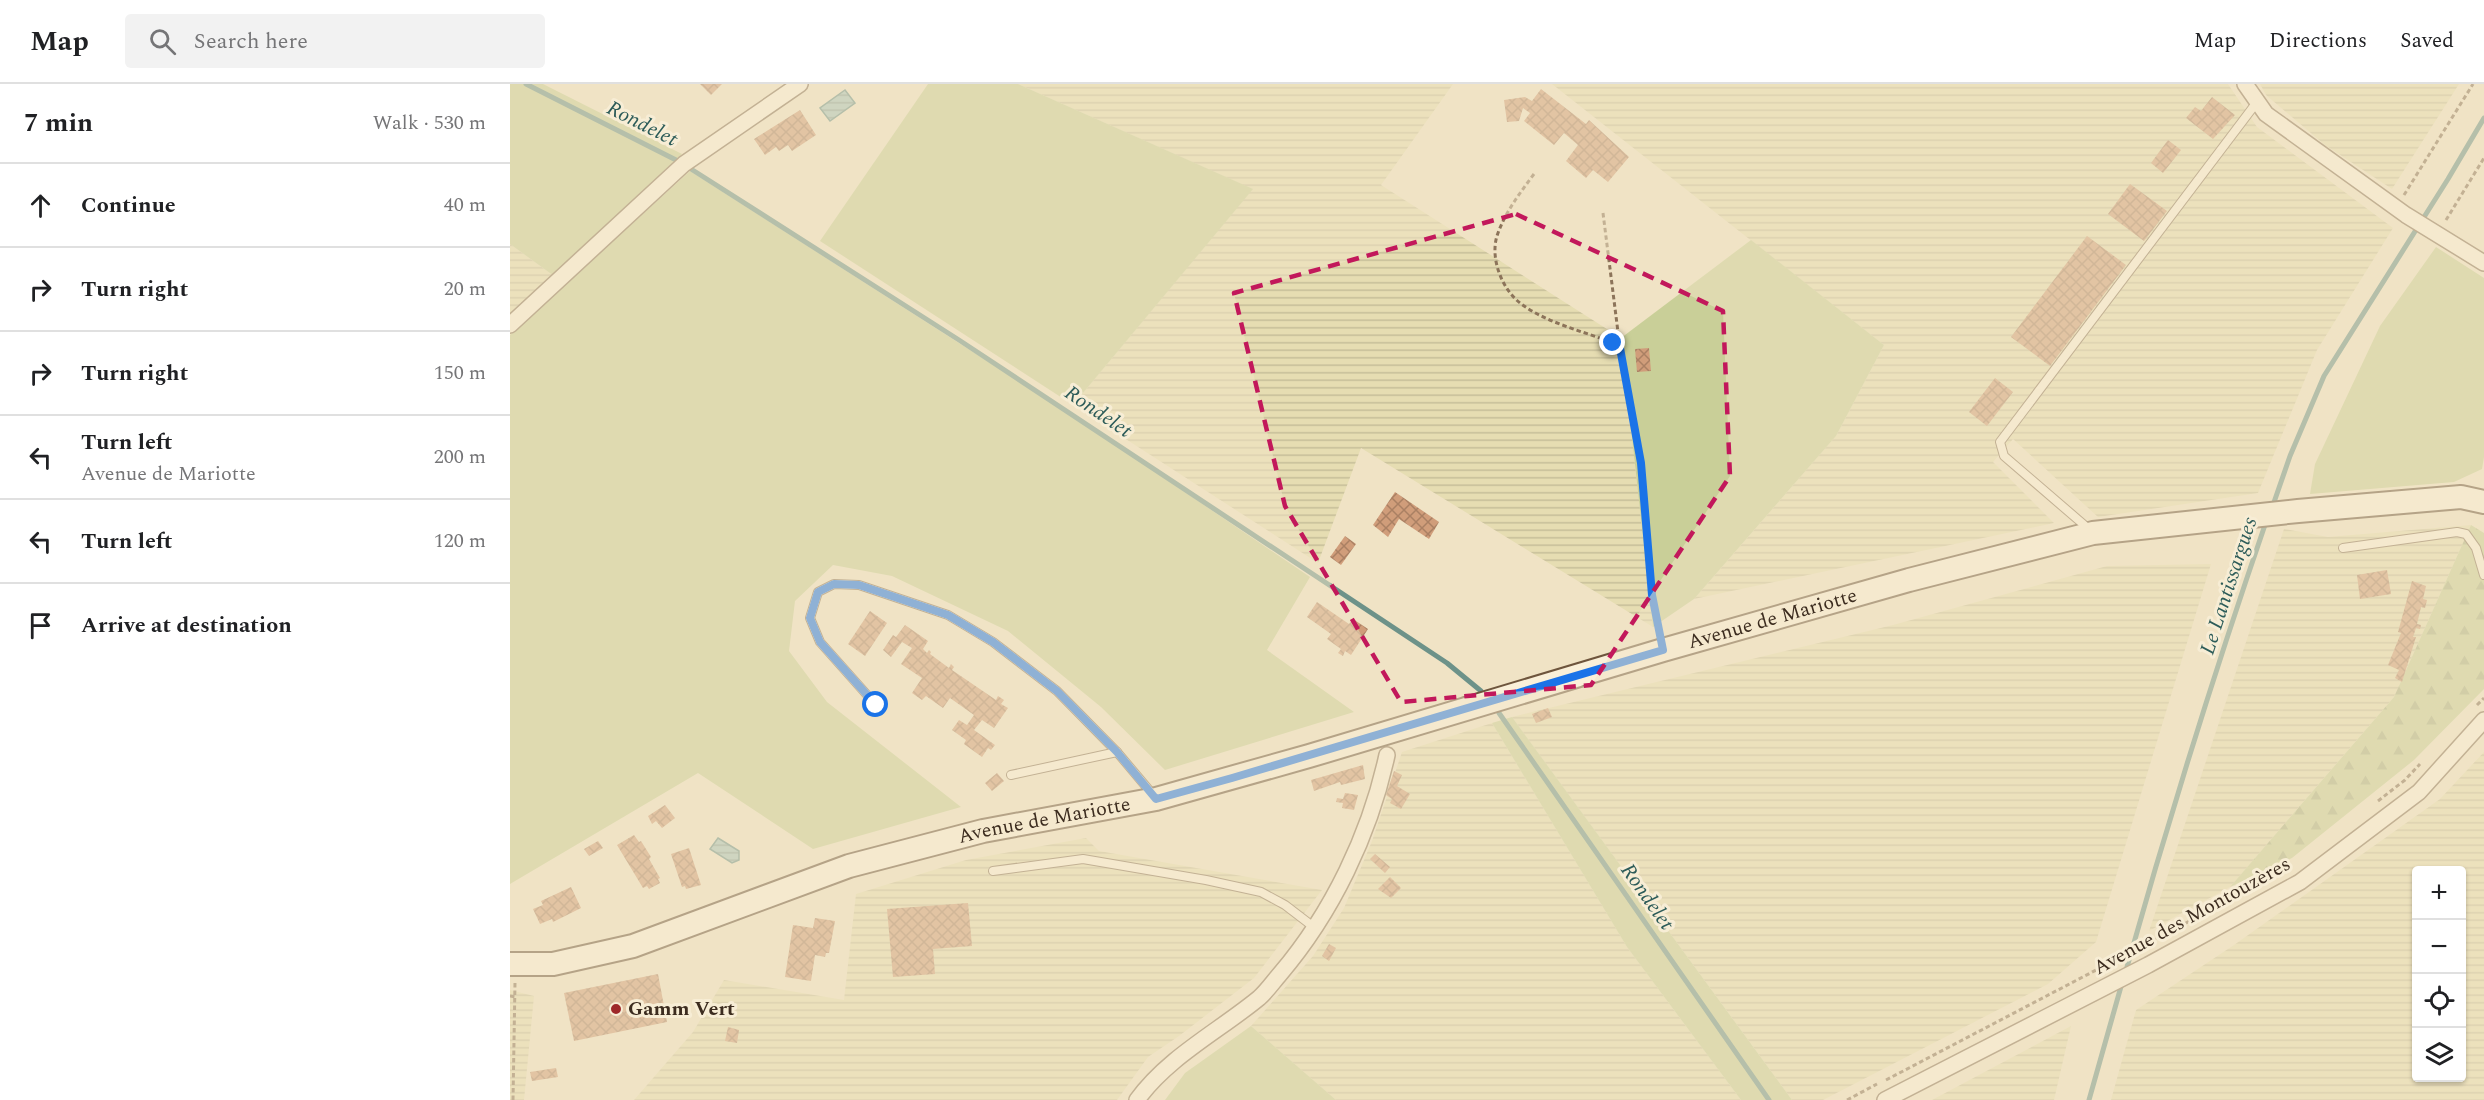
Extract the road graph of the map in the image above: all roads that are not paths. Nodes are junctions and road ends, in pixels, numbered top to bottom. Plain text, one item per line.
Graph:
1 (800, 84) edge
2 (2245, 84) edge
3 (2257, 102) junction
4 (2484, 263) edge
5 (510, 326) edge
6 (2484, 486) edge
7 (2461, 497) junction
8 (2484, 502) edge
9 (2093, 533) junction
10 (2343, 548) dead end
11 (2484, 575) edge
12 (876, 705) dead end
13 (2484, 720) edge
14 (1117, 752) junction
15 (1387, 755) dead end
16 (1011, 775) dead end
17 (1156, 799) junction
18 (993, 871) dead end
19 (1315, 928) junction
20 (510, 964) edge
21 (1137, 1100) edge
22 (1885, 1100) edge

1 - 5 street
2 - 3 street
3 - 4 street
3 - 9 lane
6 - 7 main road, Avenue de Mariotte
7 - 8 main road, Avenue de Mariotte
7 - 9 main road, Avenue de Mariotte
9 - 17 main road, Avenue de Mariotte
10 - 11 lane
12 - 14 lane
13 - 22 street, Avenue des Montouzères
14 - 16 lane
14 - 17 lane
15 - 19 street
17 - 20 main road, Avenue de Mariotte
18 - 19 lane
19 - 21 street

